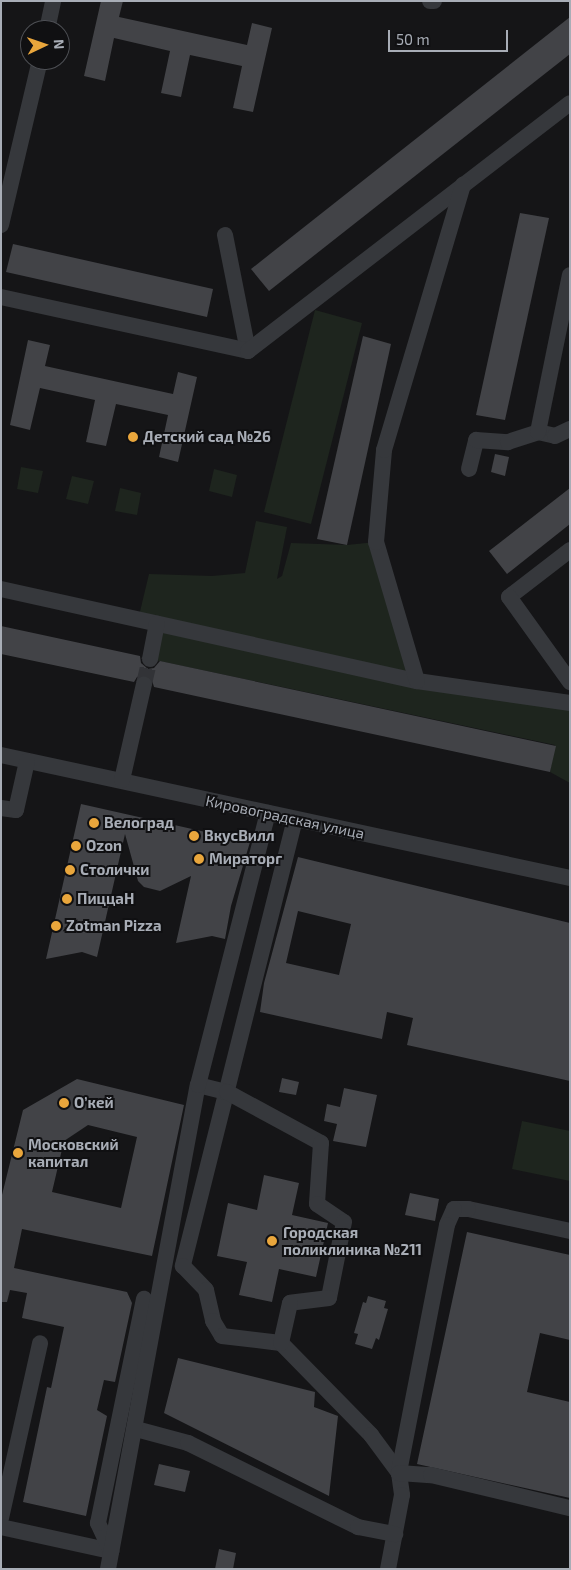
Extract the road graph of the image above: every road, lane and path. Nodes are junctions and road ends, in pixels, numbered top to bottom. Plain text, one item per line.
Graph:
1 (53, 1) edge
2 (430, 1) edge
3 (434, 1) edge
4 (49, 20) edge
5 (38, 70) edge
6 (570, 103) edge
7 (463, 185) junction
8 (1, 224) edge
9 (225, 235) dead end
10 (570, 275) edge
11 (1, 297) edge
12 (248, 351) junction
13 (570, 429) edge
14 (538, 432) junction
15 (468, 469) dead end
16 (570, 550) edge
17 (1, 589) edge
18 (157, 624) junction
19 (150, 658) tunnel mouth
20 (417, 681) junction
21 (570, 682) edge
22 (144, 684) tunnel mouth
23 (570, 703) edge
24 (1, 755) edge
25 (27, 761) junction
26 (122, 780) junction
27 (1, 808) edge
28 (268, 814) junction
29 (295, 820) junction
30 (570, 878) edge
31 (198, 1085) junction
32 (227, 1092) junction
33 (570, 1231) edge
34 (144, 1299) dead end
35 (40, 1343) dead end
36 (281, 1343) junction
37 (136, 1429) junction
38 (399, 1473) junction
39 (570, 1508) edge
40 (2, 1512) edge
41 (1, 1527) edge
42 (395, 1534) junction
43 (112, 1551) junction
44 (108, 1569) edge
45 (388, 1569) edge

1 - 4 street
2 - 3 street
5 - 8 street
6 - 7 street
7 - 12 street
7 - 20 street
9 - 12 street
10 - 14 street
11 - 12 street
13 - 14 street
14 - 15 street
16 - 21 street
17 - 18 street
18 - 19 street
18 - 20 street
20 - 23 street
22 - 26 street
24 - 25 street, Кировоградская улица
25 - 26 street, Кировоградская улица
25 - 27 street
26 - 28 street, Кировоградская улица
28 - 29 street, Кировоградская улица
28 - 31 street
29 - 30 street, Кировоградская улица
29 - 32 street
31 - 32 street
31 - 37 street
32 - 36 street
32 - 36 street
33 - 38 street
34 - 43 street
35 - 40 street
36 - 38 street
37 - 42 street
37 - 43 street
38 - 39 street
38 - 42 street
41 - 43 street
42 - 45 street
43 - 44 street

